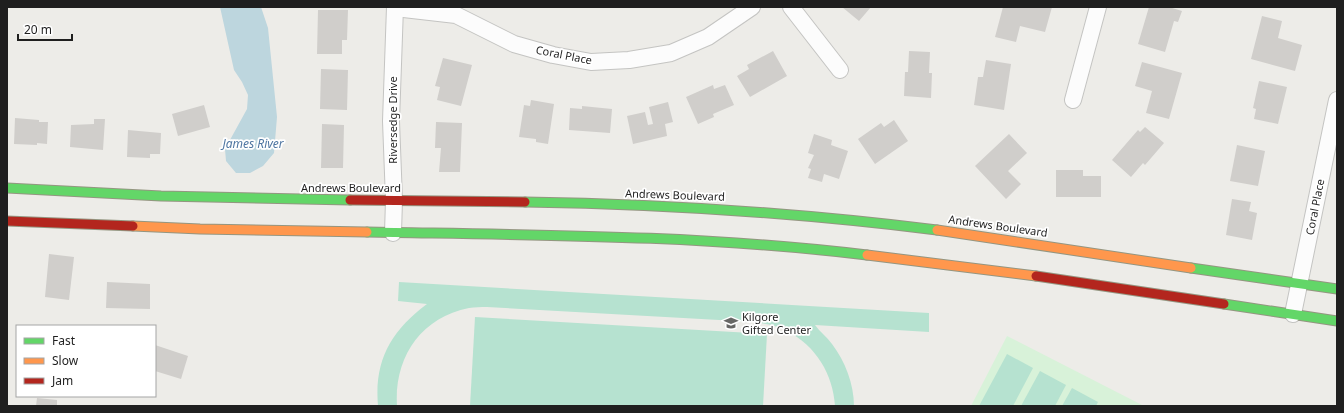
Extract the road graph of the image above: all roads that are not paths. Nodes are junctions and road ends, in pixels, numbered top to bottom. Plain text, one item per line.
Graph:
1 (752, 7) edge
2 (791, 7) edge
3 (1098, 7) edge
4 (395, 8) edge
5 (840, 70) dead end
6 (1073, 100) dead end
7 (1337, 100) edge
8 (7, 188) edge
9 (394, 200) junction
10 (7, 221) edge
11 (392, 233) junction
12 (1299, 284) junction
13 (1337, 288) edge
14 (1294, 314) junction
15 (1337, 321) edge

1 - 4 street, Coral Place
2 - 5 street
3 - 6 street
4 - 9 street, Riversedge Drive
7 - 12 street, Coral Place
8 - 9 street, Andrews Boulevard
9 - 11 street, Riversedge Drive
9 - 12 street, Andrews Boulevard
10 - 11 street
11 - 14 street
12 - 13 street, Andrews Boulevard
12 - 14 street, Coral Place
14 - 15 street

